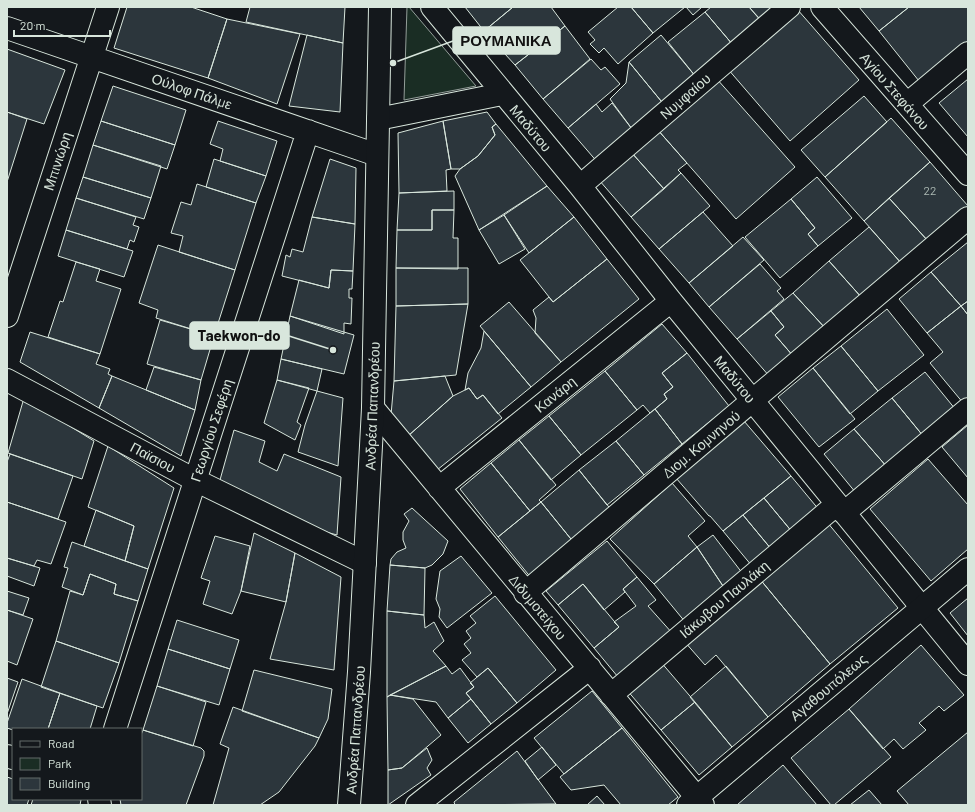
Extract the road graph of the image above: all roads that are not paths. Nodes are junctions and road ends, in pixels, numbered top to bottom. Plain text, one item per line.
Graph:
1 (108, 7) edge
2 (380, 7) edge
3 (432, 7) edge
4 (789, 7) edge
5 (822, 7) edge
6 (7, 28) edge
7 (968, 53) edge
8 (91, 57) junction
9 (502, 94) junction
10 (907, 104) junction
11 (378, 119) junction
12 (308, 131) junction
13 (377, 155) junction
14 (968, 174) edge
15 (580, 186) junction
16 (968, 218) edge
17 (671, 301) junction
18 (7, 316) edge
19 (7, 380) edge
20 (752, 401) junction
21 (373, 408) junction
22 (968, 409) edge
23 (195, 480) junction
24 (439, 488) junction
25 (840, 508) junction
26 (365, 563) junction
27 (968, 569) edge
28 (525, 593) junction
29 (921, 608) junction
30 (968, 664) edge
31 (590, 668) junction
32 (612, 695) junction
33 (115, 728) edge
34 (696, 803) edge
35 (349, 805) edge
36 (417, 805) edge

1 - 8 street, Μπινιώρη
2 - 11 street, Ανδρέα Παπανδρέου
3 - 9 street, Μαδύτου
4 - 15 street, Νυμφαίου
5 - 10 street, Αγίου Στεφάνου
6 - 8 street, Ούλοφ Πάλμε
7 - 10 street
8 - 12 street, Ούλοφ Πάλμε
8 - 18 street, Μπινιώρη
9 - 11 street, Μαδύτου
9 - 15 street, Μαδύτου
10 - 14 street, Αγίου Στεφάνου
11 - 13 street, Ανδρέα Παπανδρέου
12 - 13 street, Ούλοφ Πάλμε
12 - 23 street, Γεωργίου Σεφέρη
13 - 21 street, Ανδρέα Παπανδρέου
15 - 17 street, Μαδύτου
16 - 20 street, Διομ. Κομνηνού
17 - 20 street, Μαδύτου
17 - 24 street, Κανάρη
19 - 23 street, Παϊσιου
20 - 25 street, Μαδύτου
20 - 28 street, Διομ. Κομνηνού
21 - 24 street, Διδυμοτείχου
21 - 26 street, Ανδρέα Παπανδρέου
22 - 25 street, Ιάκωβου Παυλάκη
23 - 26 street, Παϊσιου
23 - 33 street, Γεωργίου Σεφέρη
24 - 28 street, Διδυμοτείχου
25 - 29 street, Μαδύτου
25 - 32 street, Ιάκωβου Παυλάκη
26 - 35 street, Ανδρέα Παπανδρέου
27 - 29 street, Αγαθουπόλεως
28 - 31 street, Διδυμοτείχου
29 - 30 street, Μαδύτου
29 - 34 street, Αγαθουπόλεως
31 - 32 street, Διδυμοτείχου
31 - 36 street
32 - 34 street, Διδυμοτείχου

